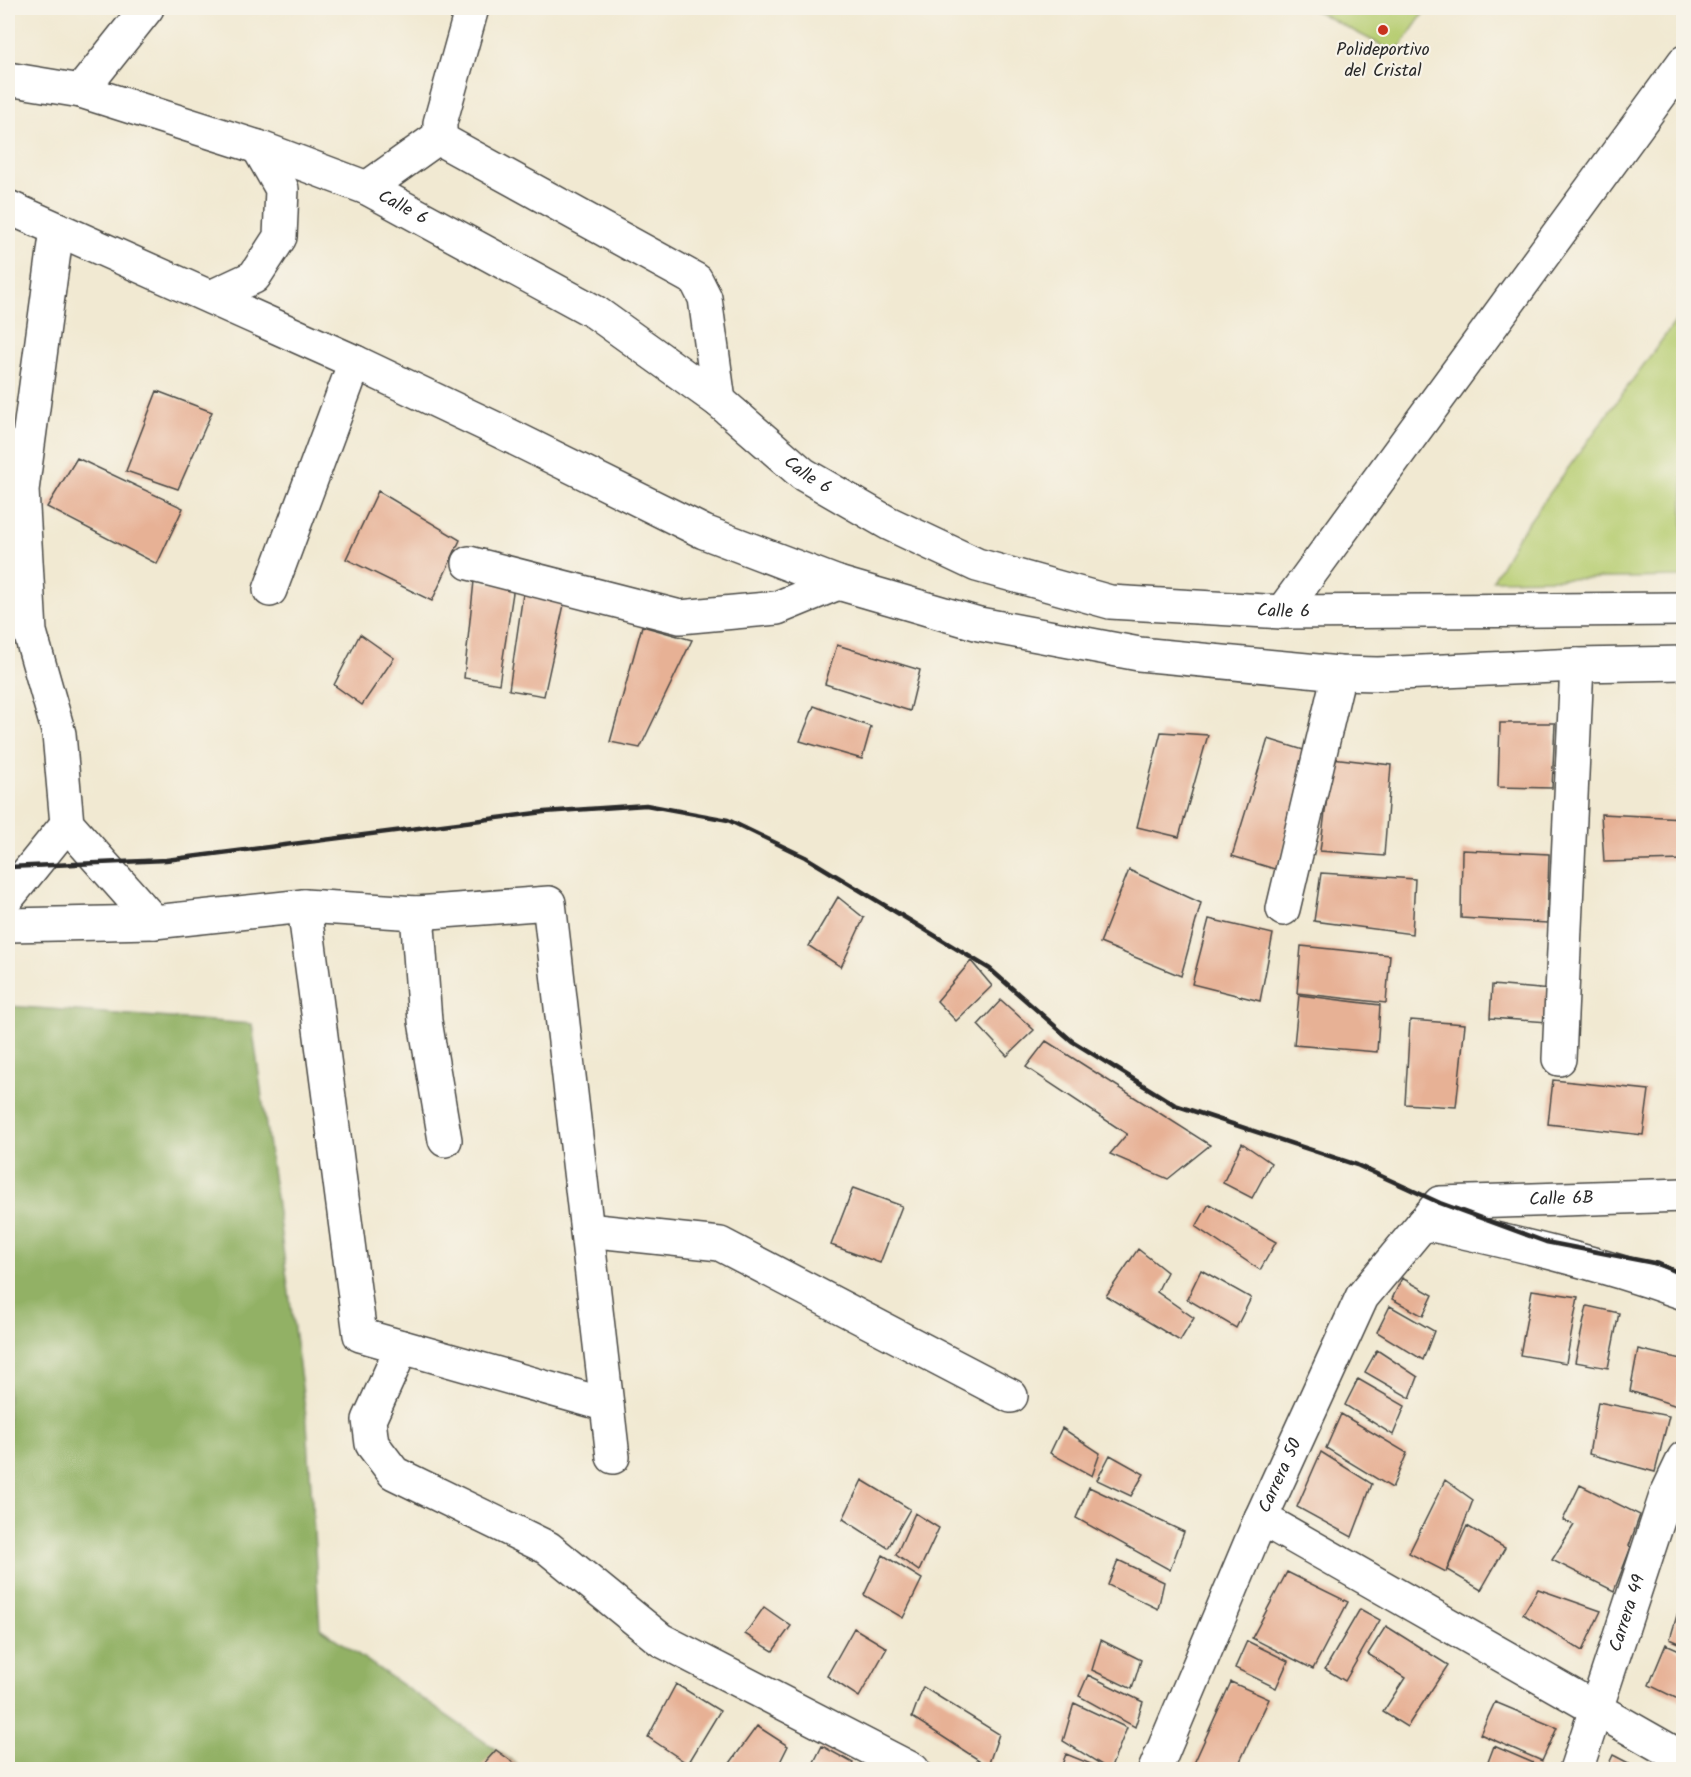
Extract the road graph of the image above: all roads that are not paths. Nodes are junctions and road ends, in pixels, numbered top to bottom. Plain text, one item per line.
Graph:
1 (147, 8) edge
2 (472, 8) edge
3 (1683, 62) edge
4 (8, 79) edge
5 (81, 91) junction
6 (440, 136) junction
7 (258, 147) junction
8 (367, 188) junction
9 (8, 207) edge
10 (57, 228) junction
11 (211, 297) junction
12 (355, 362) junction
13 (719, 401) junction
14 (469, 563) dead end
15 (838, 583) junction
16 (270, 590) dead end
17 (1683, 609) edge
18 (1282, 612) junction
19 (1683, 663) edge
20 (1577, 665) junction
21 (1339, 673) junction
22 (68, 824) junction
23 (8, 897) edge
24 (304, 906) junction
25 (1283, 909) dead end
26 (417, 913) junction
27 (154, 922) junction
28 (8, 925) edge
29 (1559, 1059) dead end
30 (444, 1140) dead end
31 (1683, 1195) edge
32 (1431, 1213) junction
33 (587, 1230) junction
34 (1683, 1293) edge
35 (402, 1347) junction
36 (1011, 1396) dead end
37 (607, 1405) junction
38 (613, 1457) dead end
39 (1683, 1458) edge
40 (1261, 1518) junction
41 (1597, 1709) junction
42 (1683, 1759) edge
43 (913, 1770) edge
44 (1155, 1770) edge
45 (1576, 1770) edge

1 - 5 main road
2 - 6 main road
3 - 18 main road
4 - 5 main road, Calle 6
5 - 7 main road, Calle 6
6 - 8 main road
6 - 13 main road
7 - 8 main road, Calle 6
7 - 11 main road
8 - 13 main road, Calle 6
9 - 10 main road
10 - 11 main road
10 - 22 main road
11 - 12 main road
12 - 15 main road
12 - 16 main road
13 - 18 main road, Calle 6
14 - 15 main road
15 - 21 main road
17 - 18 main road, Calle 6
19 - 20 main road
20 - 21 main road
20 - 29 main road
21 - 25 main road
22 - 23 main road
22 - 27 main road
24 - 26 main road
24 - 27 main road
24 - 35 main road
26 - 30 main road
26 - 33 main road
27 - 28 main road
31 - 32 main road, Calle 6B
32 - 34 main road
32 - 40 main road, Carrera 50
33 - 36 main road
33 - 37 main road
35 - 37 main road
35 - 43 main road
37 - 38 main road
39 - 41 main road, Carrera 49
40 - 41 main road
40 - 44 main road, Carrera 50
41 - 42 main road
41 - 45 main road, Carrera 49

